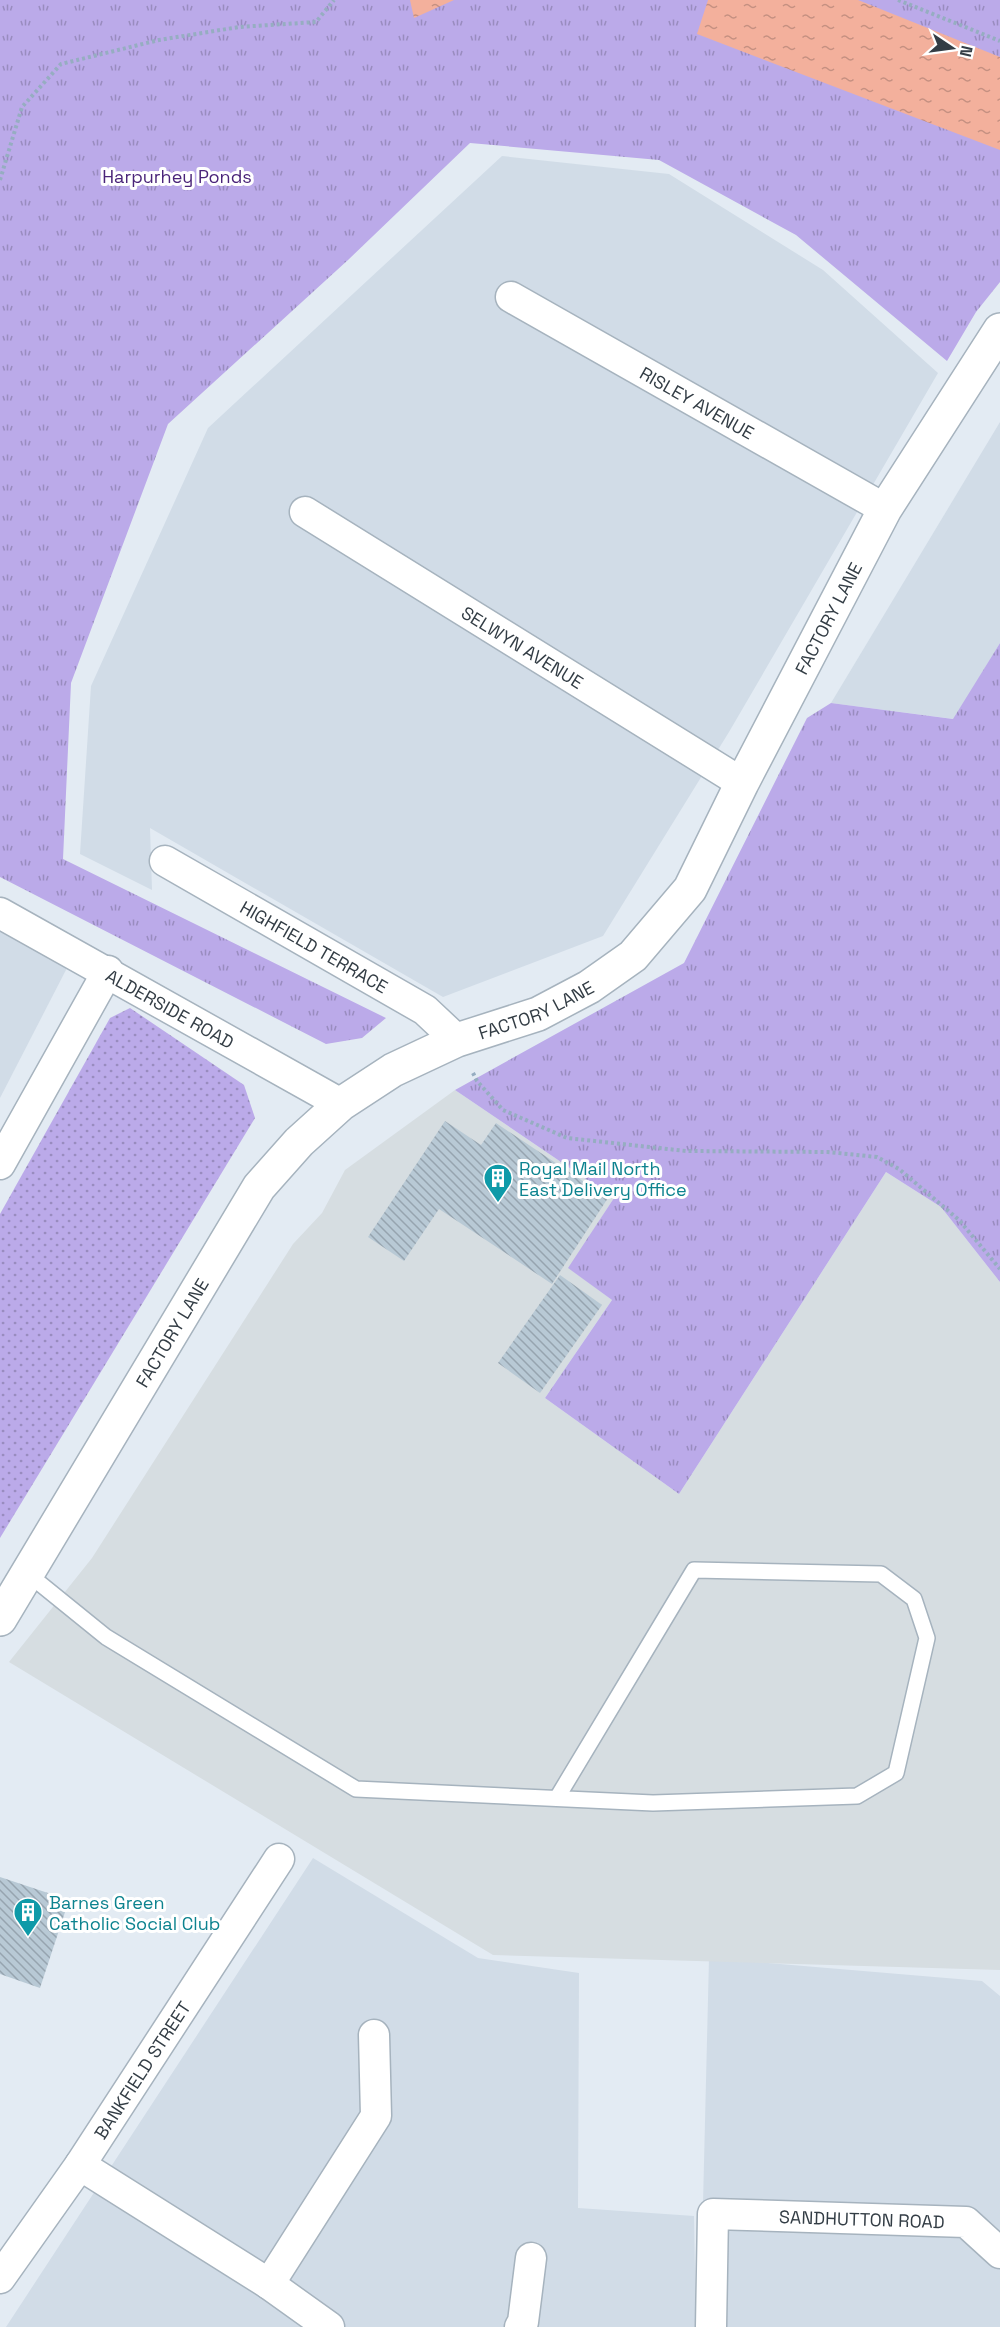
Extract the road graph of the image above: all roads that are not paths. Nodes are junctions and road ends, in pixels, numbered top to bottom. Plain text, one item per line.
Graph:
1 (511, 297) dead end
2 (1000, 330) edge
3 (885, 509) junction
4 (306, 512) dead end
5 (742, 783) junction
6 (165, 861) dead end
7 (0, 913) edge
8 (108, 971) junction
9 (457, 1040) junction
10 (341, 1104) junction
11 (0, 1164) edge
12 (27, 1572) junction
13 (0, 1619) edge
14 (557, 1798) junction
15 (279, 1859) dead end
16 (374, 2035) dead end
17 (80, 2165) junction
18 (1000, 2253) edge
19 (531, 2258) dead end
20 (0, 2278) edge
21 (269, 2284) junction
22 (329, 2327) edge
23 (520, 2327) edge
24 (711, 2327) edge

1 - 3 street, RISLEY AVENUE
2 - 3 street, FACTORY LANE
3 - 5 street, FACTORY LANE
4 - 5 street, SELWYN AVENUE
5 - 9 street, FACTORY LANE
6 - 9 street, HIGHFIELD TERRACE
7 - 8 street, ALDERSIDE ROAD
8 - 10 street, ALDERSIDE ROAD
8 - 11 street
9 - 10 street, FACTORY LANE
10 - 12 street, FACTORY LANE
12 - 13 street, FACTORY LANE
12 - 14 lane
14 - 14 lane
15 - 17 street, BANKFIELD STREET
16 - 21 street
17 - 20 street, BANKFIELD STREET
17 - 21 street
18 - 24 street, SANDHUTTON ROAD
19 - 23 street
21 - 22 street

